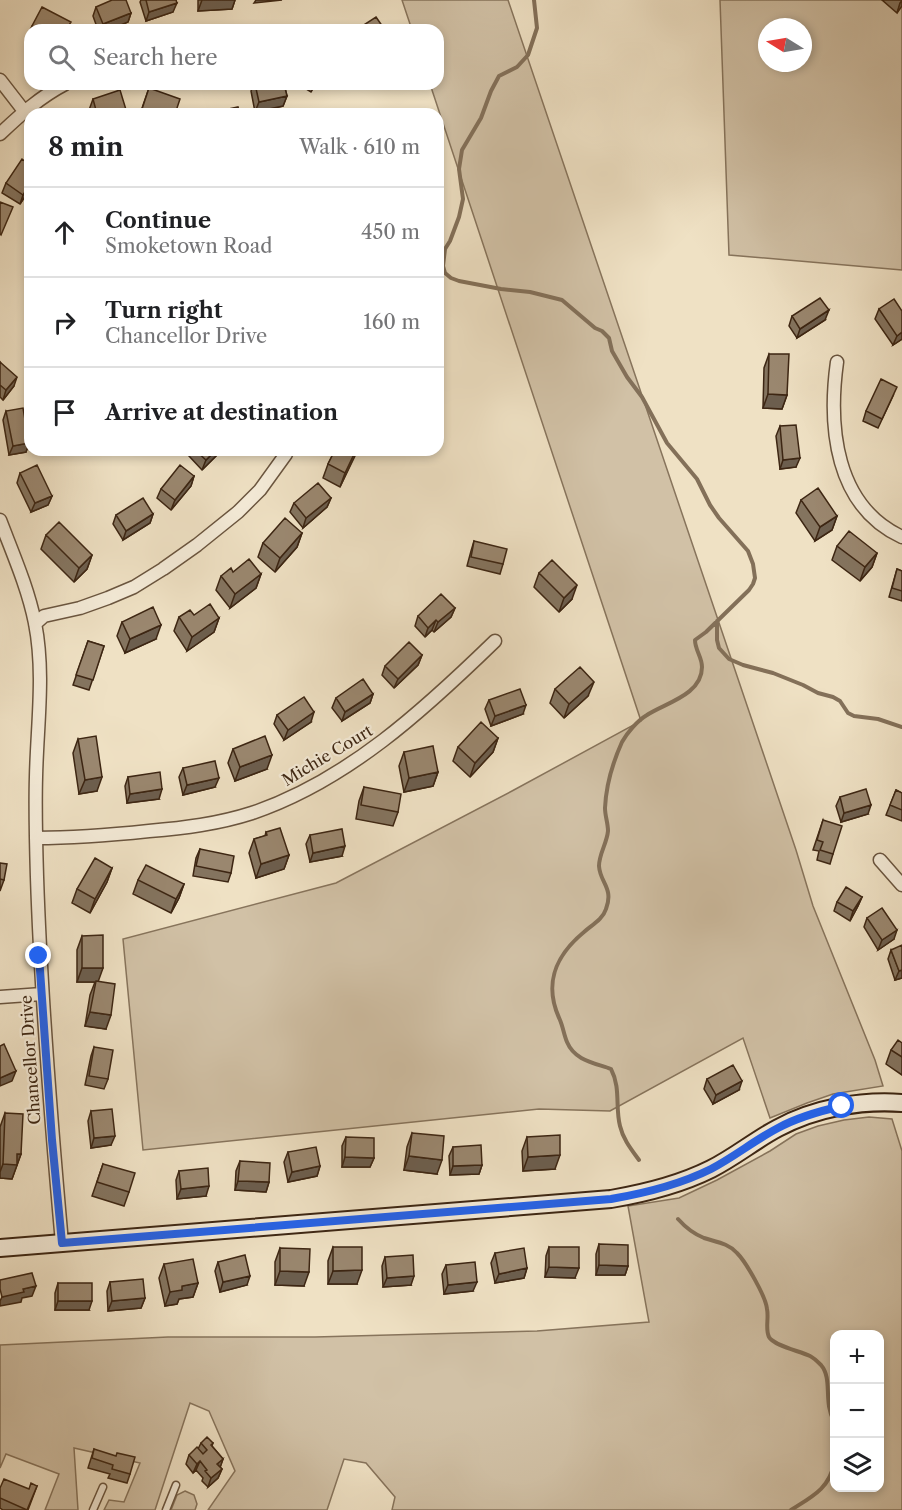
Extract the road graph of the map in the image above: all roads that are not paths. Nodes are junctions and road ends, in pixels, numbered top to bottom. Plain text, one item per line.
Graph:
1 (0, 80) edge
2 (55, 90) edge
3 (28, 108) edge
4 (24, 111) joint
5 (0, 134) edge
6 (837, 362) dead end
7 (285, 456) edge
8 (0, 520) edge
9 (902, 537) edge
10 (35, 624) junction
11 (495, 641) dead end
12 (36, 838) junction
13 (880, 860) dead end
14 (902, 885) edge
15 (42, 994) junction
16 (0, 997) edge
17 (902, 1103) edge
18 (62, 1243) junction
19 (0, 1248) edge
20 (176, 1485) dead end
21 (103, 1487) dead end
22 (93, 1510) edge
23 (166, 1510) edge

1 - 4 street
2 - 3 street
4 - 5 street
6 - 9 street
7 - 10 street
8 - 10 street, Chancellor Drive
10 - 12 street, Chancellor Drive
11 - 12 street, Michie Court
12 - 15 street, Chancellor Drive
13 - 14 street
15 - 16 street
15 - 18 street, Chancellor Drive
17 - 18 main road
18 - 19 main road
20 - 23 lane
21 - 22 lane

